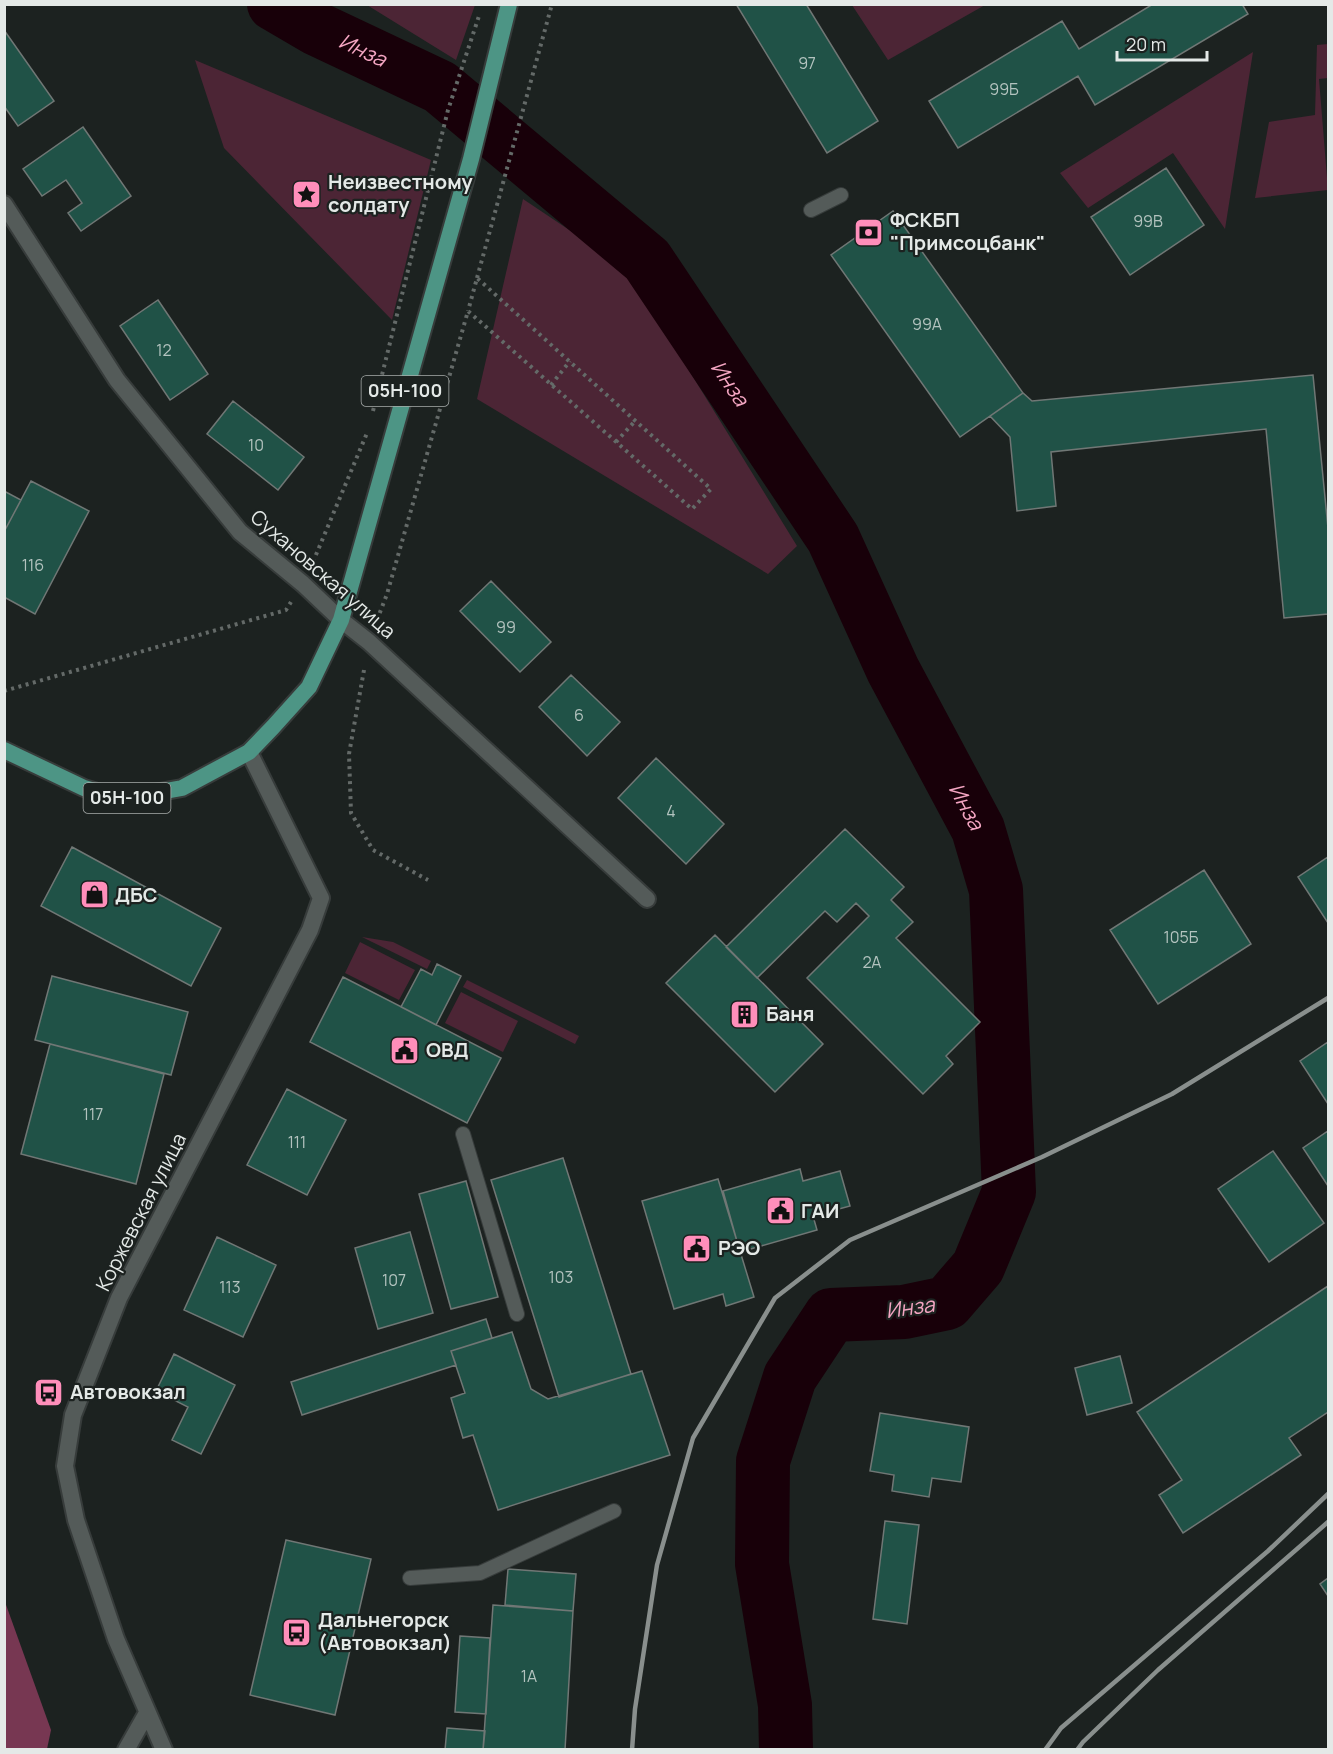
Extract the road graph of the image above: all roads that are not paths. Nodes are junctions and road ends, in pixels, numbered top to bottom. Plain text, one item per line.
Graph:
1 (509, 4) edge
2 (841, 195) dead end
3 (4, 204) edge
4 (811, 210) dead end
5 (341, 620) junction
6 (4, 750) edge
7 (249, 752) junction
8 (647, 899) dead end
9 (463, 1134) dead end
10 (517, 1314) dead end
11 (614, 1511) dead end
12 (410, 1578) dead end
13 (147, 1713) junction
14 (126, 1749) edge
15 (164, 1749) edge

1 - 5 main road, 05Н-100
2 - 4 lane
3 - 5 street, Сухановская улица
5 - 7 main road, 05Н-100
5 - 8 street, Сухановская улица
6 - 7 main road, 05Н-100
7 - 13 street, Коржевская улица
9 - 10 lane
11 - 12 lane
13 - 14 street
13 - 15 street, Коржевская улица

